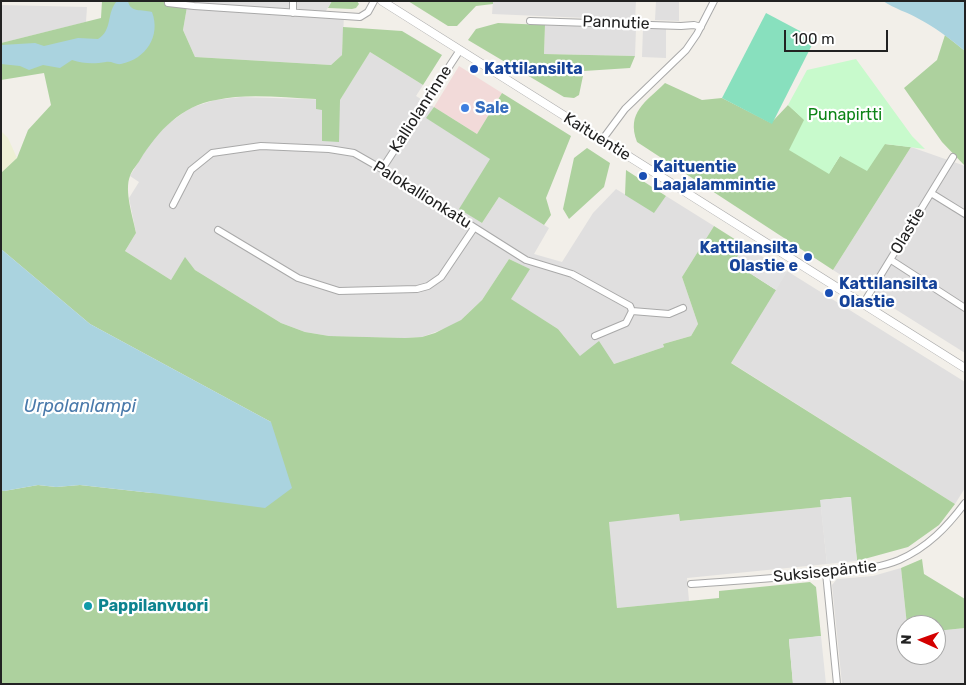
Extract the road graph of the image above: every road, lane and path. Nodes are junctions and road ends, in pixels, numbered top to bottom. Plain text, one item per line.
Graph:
1 (293, 1) edge
2 (374, 1) edge
3 (382, 1) edge
4 (714, 1) edge
5 (168, 2) edge
6 (293, 13) junction
7 (530, 21) dead end
8 (701, 27) junction
9 (460, 50) junction
10 (602, 140) junction
11 (954, 157) dead end
12 (382, 169) junction
13 (931, 193) junction
14 (173, 205) dead end
15 (965, 214) edge
16 (474, 228) junction
17 (218, 230) dead end
18 (891, 260) junction
19 (862, 304) junction
20 (683, 308) dead end
21 (965, 308) edge
22 (632, 311) junction
23 (595, 336) dead end
24 (965, 368) edge
25 (965, 503) edge
26 (826, 573) junction
27 (691, 584) dead end
28 (837, 684) edge

1 - 6 street
2 - 6 street
3 - 9 street, Kaituentie
4 - 8 street
5 - 6 street
7 - 8 street, Pannutie
8 - 10 street
9 - 10 street, Kaituentie
9 - 12 street, Kalliolanrinne
10 - 19 street, Kaituentie
11 - 13 street, Olastie
12 - 14 street, Palokallionkatu
12 - 16 street, Palokallionkatu
13 - 15 street
13 - 18 street, Olastie
16 - 17 street
16 - 22 street, Palokallionkatu
18 - 19 street, Olastie
18 - 21 street
19 - 24 street, Kaituentie
20 - 22 street
22 - 23 street
25 - 26 street, Suksisepäntie
26 - 27 street, Suksisepäntie
26 - 28 street

